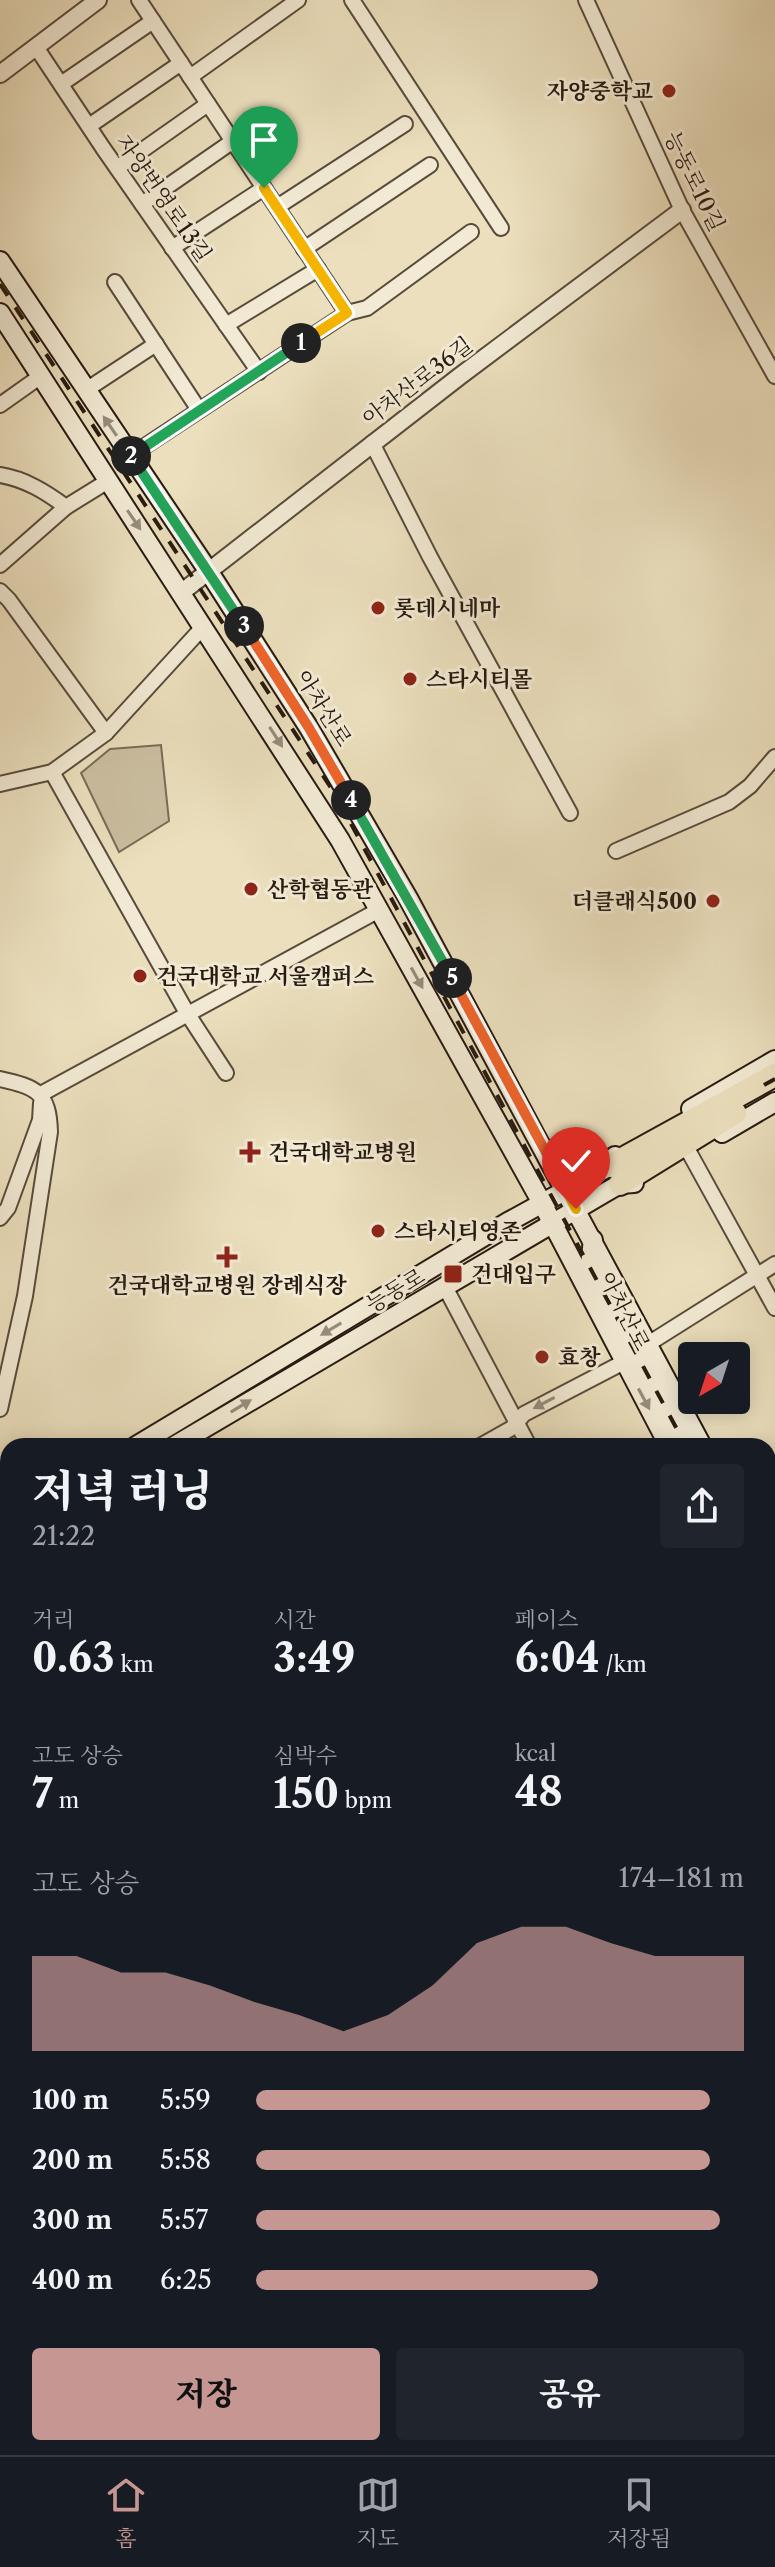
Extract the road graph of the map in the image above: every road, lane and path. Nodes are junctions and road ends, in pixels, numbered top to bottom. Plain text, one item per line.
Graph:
1 (98, 0) edge
2 (139, 0) edge
3 (298, 0) edge
4 (352, 0) edge
5 (586, 0) edge
6 (153, 21) junction
7 (36, 47) junction
8 (181, 63) junction
9 (0, 74) edge
10 (190, 77) junction
11 (61, 84) junction
12 (208, 104) junction
13 (405, 124) dead end
14 (89, 126) junction
15 (233, 141) junction
16 (430, 165) dead end
17 (117, 168) junction
18 (264, 188) junction
19 (142, 204) junction
20 (277, 207) junction
21 (682, 210) junction
22 (501, 228) dead end
23 (471, 232) dead end
24 (172, 248) junction
25 (304, 249) junction
26 (0, 261) edge
27 (318, 269) junction
28 (115, 282) dead end
29 (0, 313) edge
30 (347, 313) junction
31 (226, 325) junction
32 (156, 344) junction
33 (259, 372) junction
34 (775, 375) edge
35 (41, 376) junction
36 (86, 390) junction
37 (0, 405) edge
38 (199, 410) junction
39 (372, 443) junction
40 (130, 456) junction
41 (0, 475) edge
42 (108, 481) junction
43 (66, 507) junction
44 (0, 565) edge
45 (209, 572) junction
46 (0, 591) edge
47 (182, 592) junction
48 (204, 626) junction
49 (106, 733) junction
50 (775, 757) edge
51 (52, 772) junction
52 (0, 784) edge
53 (570, 813) dead end
54 (616, 851) dead end
55 (379, 910) junction
56 (187, 1013) junction
57 (775, 1060) edge
58 (226, 1073) dead end
59 (775, 1075) edge
60 (0, 1079) edge
61 (775, 1089) edge
62 (41, 1094) junction
63 (775, 1102) edge
64 (689, 1152) junction
65 (615, 1175) junction
66 (566, 1189) junction
67 (542, 1203) junction
68 (576, 1209) junction
69 (0, 1218) edge
70 (553, 1223) junction
71 (593, 1240) junction
72 (569, 1255) junction
73 (590, 1264) junction
74 (775, 1264) edge
75 (757, 1275) junction
76 (444, 1285) junction
77 (775, 1308) edge
78 (648, 1344) junction
79 (624, 1362) junction
80 (0, 1409) edge
81 (517, 1423) junction
82 (149, 1438) edge
83 (187, 1438) edge
84 (493, 1438) edge
85 (525, 1438) edge
86 (665, 1438) edge
87 (682, 1438) edge
88 (698, 1438) edge

1 - 7 street
2 - 6 street
3 - 10 street
4 - 22 street
5 - 21 street, 능동로10길
6 - 8 street
6 - 11 street
7 - 9 street
7 - 11 street, 자양번영로13길
8 - 10 street
8 - 14 street
10 - 12 street
11 - 14 street, 자양번영로13길
12 - 15 street
12 - 17 street
13 - 20 street
14 - 17 street, 자양번영로13길
15 - 18 street
15 - 19 street
16 - 25 street
17 - 19 street, 자양번영로13길
18 - 20 street
18 - 24 street
19 - 24 street, 자양번영로13길
20 - 25 street
21 - 34 street, 능동로10길
21 - 39 street, 아차산로36길
23 - 30 street
24 - 31 street, 자양번영로13길
25 - 27 street
26 - 36 main road, 아차산로
27 - 30 street
27 - 31 street
28 - 32 street
29 - 35 main road, 아차산로
30 - 33 street
31 - 33 street, 자양번영로13길
32 - 36 street
32 - 38 street
33 - 38 street
35 - 37 street
35 - 42 main road, 아차산로
40 -> 36 main road, 아차산로
38 - 40 street
39 - 45 street, 아차산로36길
39 - 53 street
40 - 45 main road, 아차산로
41 - 43 street
42 - 43 street
42 -> 47 main road, 아차산로
43 - 44 street
45 - 47 street, 아차산로36길
45 - 66 main road, 아차산로
46 - 49 street
47 - 48 main road, 아차산로
48 - 49 street
48 -> 55 main road, 아차산로
49 - 51 street
50 - 54 street
51 - 52 street
51 - 56 street
55 - 56 street
55 -> 67 main road, 아차산로
56 - 58 street
56 - 62 street
57 - 65 main road, 능동로
59 - 65 highway
60 - 62 street
61 - 65 highway, 능동로
62 - 69 street
62 - 80 street
63 - 64 main road, 능동로
64 - 65 main road, 능동로
64 - 75 street
65 - 66 main road, 능동로
65 - 68 main road, 능동로
66 - 67 main road, 능동로
66 - 68 main road, 아차산로
67 - 70 main road, 아차산로
67 -> 82 main road, 능동로
68 - 70 main road, 능동로
68 - 71 main road, 아차산로
70 - 72 main road, 아차산로
70 - 76 main road, 능동로
71 - 73 main road
71 - 78 main road, 아차산로
72 - 73 main road
72 - 79 main road, 아차산로
73 - 87 main road
74 - 75 street
75 - 77 street
75 - 78 street
76 - 81 street
83 -> 76 main road, 능동로
78 - 88 main road, 아차산로
79 -> 81 street
79 -> 86 main road, 아차산로
81 - 84 street
81 - 85 street

